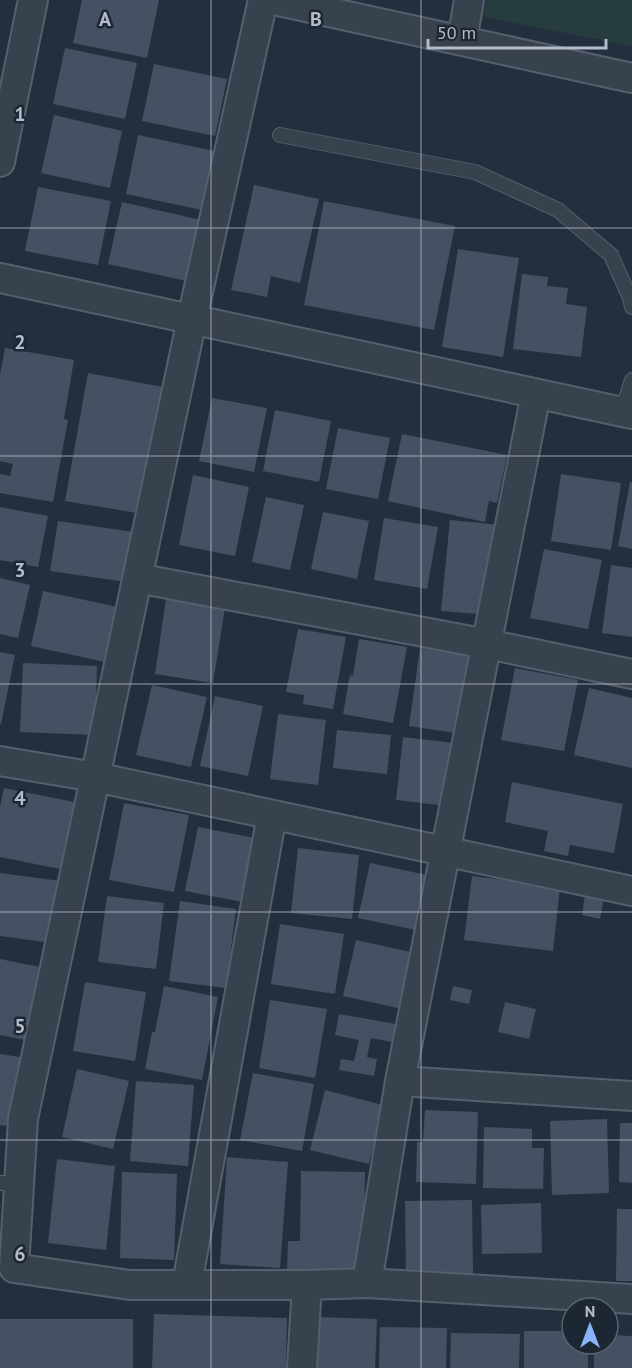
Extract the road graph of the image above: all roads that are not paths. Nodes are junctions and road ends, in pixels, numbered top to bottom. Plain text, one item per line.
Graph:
1 (33, 0) edge
2 (263, 0) edge
3 (274, 0) edge
4 (469, 0) edge
5 (462, 40) junction
6 (632, 78) edge
7 (280, 135) dead end
8 (0, 162) edge
9 (0, 278) edge
10 (632, 307) edge
11 (192, 320) junction
12 (632, 380) edge
13 (536, 394) junction
14 (627, 413) edge
15 (137, 578) junction
16 (487, 644) junction
17 (632, 674) edge
18 (0, 761) edge
19 (95, 777) junction
20 (272, 815) junction
21 (446, 852) junction
22 (632, 891) edge
23 (400, 1081) junction
24 (632, 1096) edge
25 (10, 1183) edge
26 (367, 1283) junction
27 (187, 1284) junction
28 (307, 1285) junction
29 (632, 1299) edge
30 (302, 1368) edge

1 - 8 street
2 - 11 street
3 - 5 street
4 - 5 street
5 - 6 street
7 - 10 lane
9 - 11 street
11 - 13 street
11 - 15 street
12 - 14 lane
13 - 14 street
13 - 16 street
15 - 16 street
15 - 19 street
16 - 17 street
16 - 21 street
18 - 19 street
19 - 20 street
19 - 25 street
20 - 21 street
20 - 27 street
21 - 22 street
21 - 23 street
23 - 24 street
23 - 26 street
25 - 27 street
26 - 28 street
26 - 29 street
27 - 28 street
28 - 30 street

